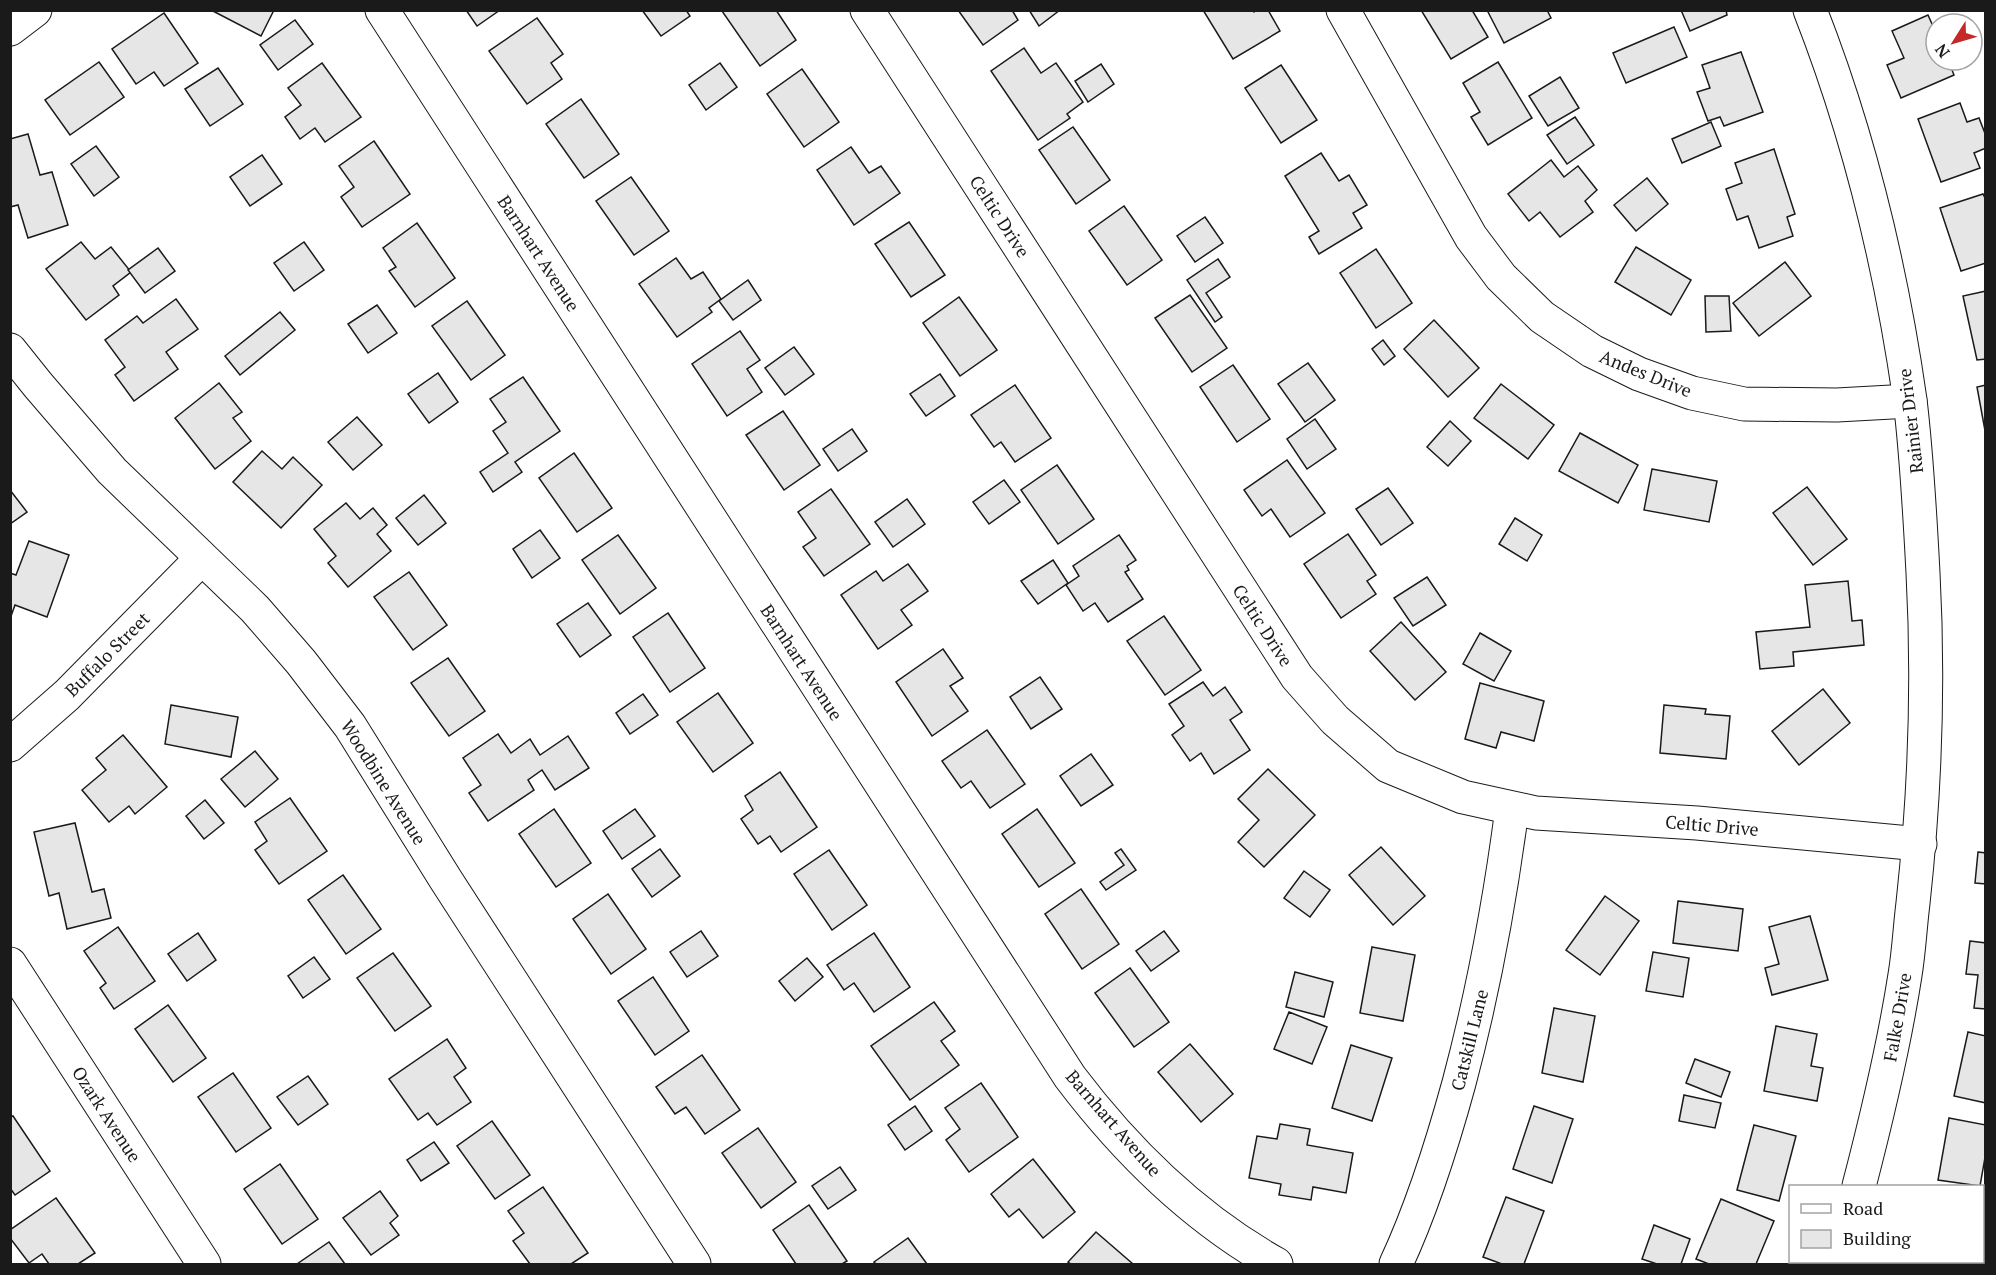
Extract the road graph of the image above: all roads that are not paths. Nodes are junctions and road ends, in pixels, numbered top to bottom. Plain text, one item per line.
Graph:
1 (35, 10) edge
2 (382, 10) edge
3 (867, 10) edge
4 (1343, 10) edge
5 (1810, 10) edge
6 (10, 29) edge
7 (10, 350) edge
8 (1910, 400) junction
9 (201, 559) junction
10 (10, 745) edge
11 (1512, 809) junction
12 (1920, 844) junction
13 (10, 964) edge
14 (1859, 1185) edge
15 (204, 1264) edge
16 (694, 1264) edge
17 (1276, 1264) edge
18 (1396, 1264) edge

1 - 6 street
2 - 17 street, Barnhart Avenue
3 - 11 street, Celtic Drive
4 - 8 street, Andes Drive
5 - 8 street, Rainier Drive
7 - 9 street, Woodbine Avenue
8 - 12 street, Rainier Drive
9 - 10 street, Buffalo Street
9 - 16 street, Woodbine Avenue
11 - 12 street, Celtic Drive
11 - 18 street, Catskill Lane
12 - 14 street, Falke Drive
13 - 15 street, Ozark Avenue

